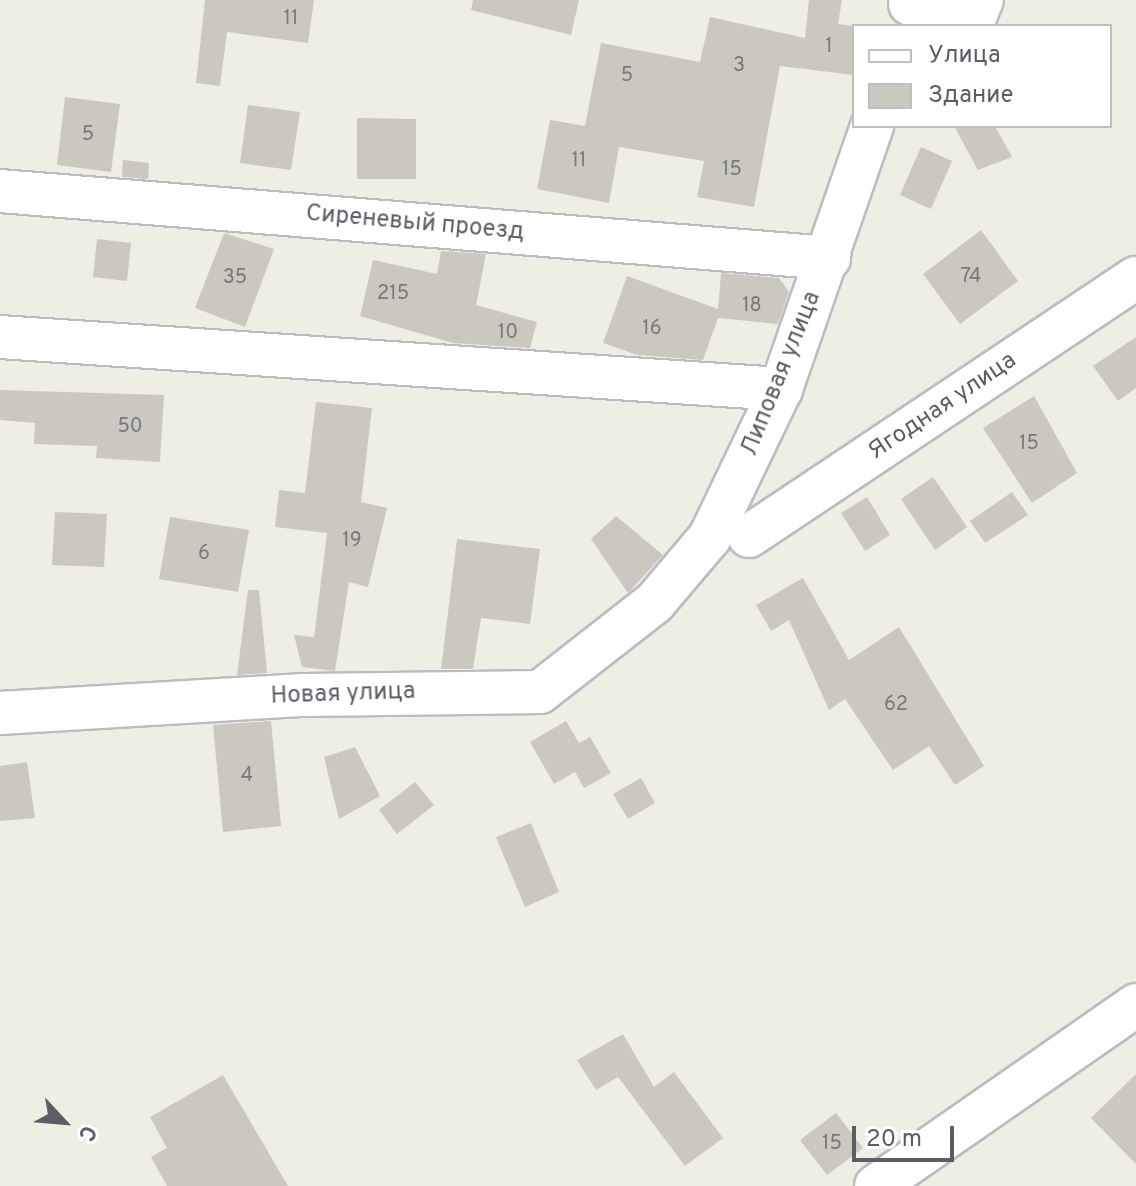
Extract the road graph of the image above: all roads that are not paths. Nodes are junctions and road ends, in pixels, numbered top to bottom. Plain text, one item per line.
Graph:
1 (982, 0) edge
2 (908, 10) edge
3 (871, 128) edge
4 (0, 191) edge
5 (829, 258) junction
6 (1136, 278) edge
7 (0, 337) edge
8 (781, 389) junction
9 (749, 536) dead end
10 (655, 602) joint
11 (0, 713) edge
12 (1136, 1005) edge
13 (876, 1186) edge

1 - 2 street
3 - 5 street, Липовая улица
4 - 5 street, Сиреневый проезд
5 - 8 street, Липовая улица
6 - 9 street, Ягодная улица
7 - 8 street
8 - 10 street, Липовая улица
10 - 11 street, Новая улица
12 - 13 street

